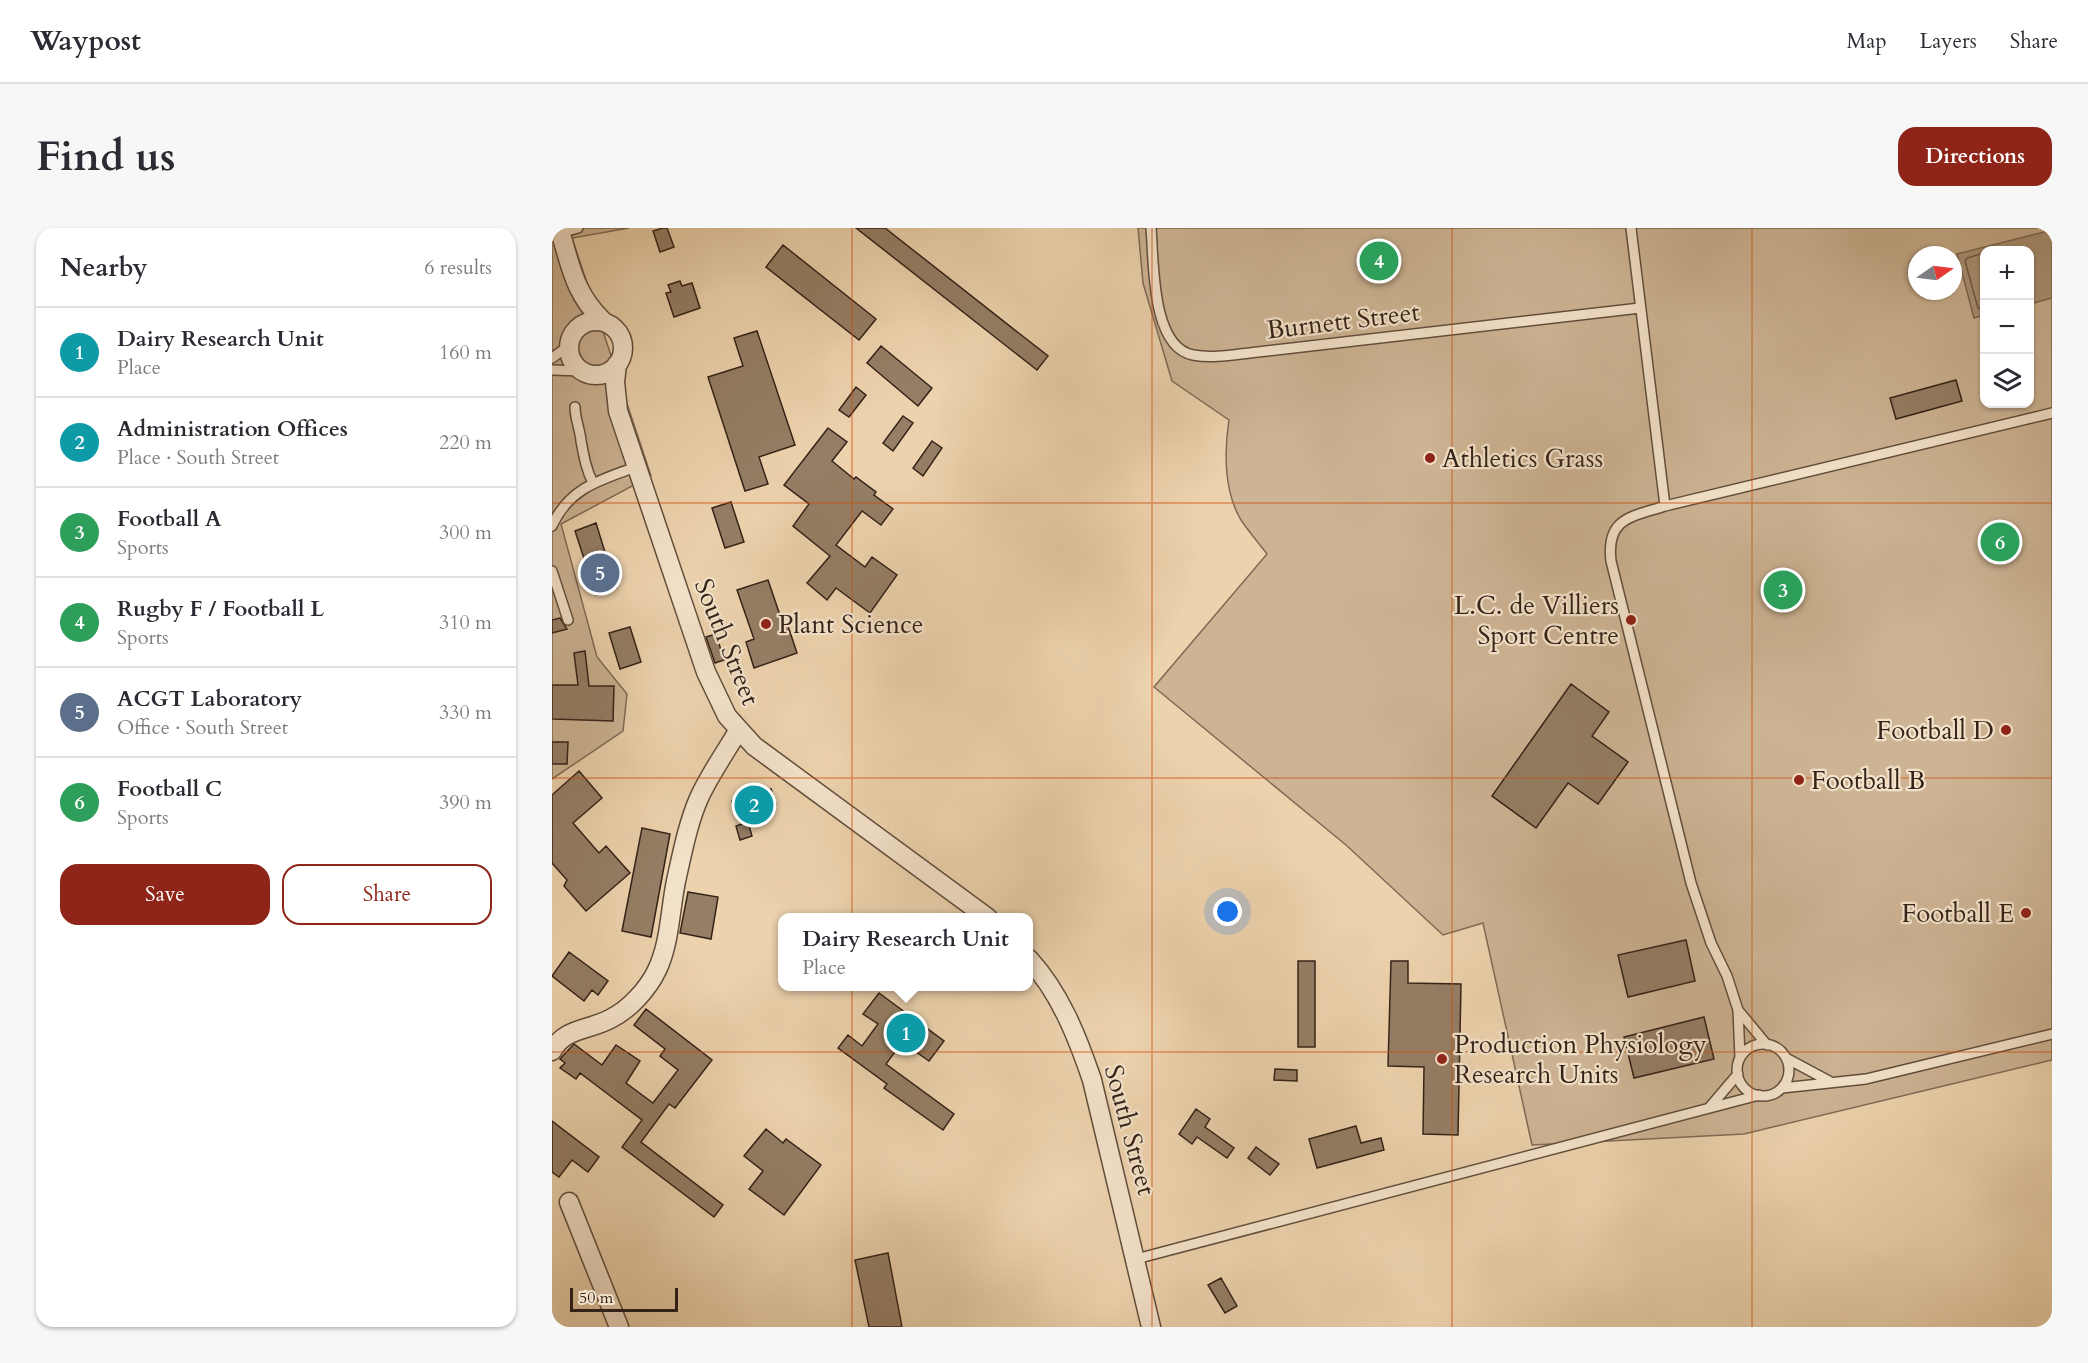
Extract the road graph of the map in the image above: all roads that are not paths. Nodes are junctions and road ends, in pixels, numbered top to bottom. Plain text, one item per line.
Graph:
1 (1151, 228) edge
2 (1631, 228) edge
3 (566, 230) edge
4 (578, 290) junction
5 (1640, 308) junction
6 (603, 321) junction
7 (573, 338) junction
8 (552, 358) edge
9 (617, 364) junction
10 (552, 370) edge
11 (589, 372) junction
12 (575, 407) dead end
13 (618, 411) junction
14 (2052, 413) edge
15 (636, 467) junction
16 (593, 483) junction
17 (1665, 506) junction
18 (552, 526) edge
19 (552, 571) edge
20 (568, 620) dead end
21 (738, 731) junction
22 (981, 913) edge
23 (1033, 964) edge
24 (1738, 1010) junction
25 (2052, 1034) edge
26 (556, 1040) edge
27 (1767, 1045) junction
28 (1740, 1058) junction
29 (1786, 1058) junction
30 (1738, 1074) junction
31 (1830, 1082) junction
32 (1782, 1088) junction
33 (1759, 1095) junction
34 (1707, 1110) junction
35 (569, 1202) dead end
36 (1136, 1259) junction
37 (619, 1327) edge
38 (1151, 1327) edge

1 - 5 lane, Burnett Street
2 - 5 lane
3 - 4 street
4 - 6 street
4 - 7 street
5 - 17 lane
6 - 7 street
6 - 9 street
7 - 8 lane
7 - 11 street
9 - 11 street
9 - 13 street, South Street
10 - 11 lane
11 - 13 street, South Street
12 - 16 lane
13 - 15 street, South Street
14 - 17 lane
15 - 16 lane
15 - 21 street, South Street
16 - 18 lane
17 - 24 lane
19 - 20 lane
21 - 22 street, South Street
21 - 26 street
23 - 36 street, South Street
24 - 27 lane
24 - 28 lane
25 - 31 lane
27 - 28 lane
27 - 29 lane
28 - 30 lane
29 - 31 lane
29 - 32 lane
30 - 33 lane
30 - 34 lane
31 - 32 lane
32 - 33 lane
33 - 34 lane
34 - 36 lane
35 - 37 street
36 - 38 street, South Street

